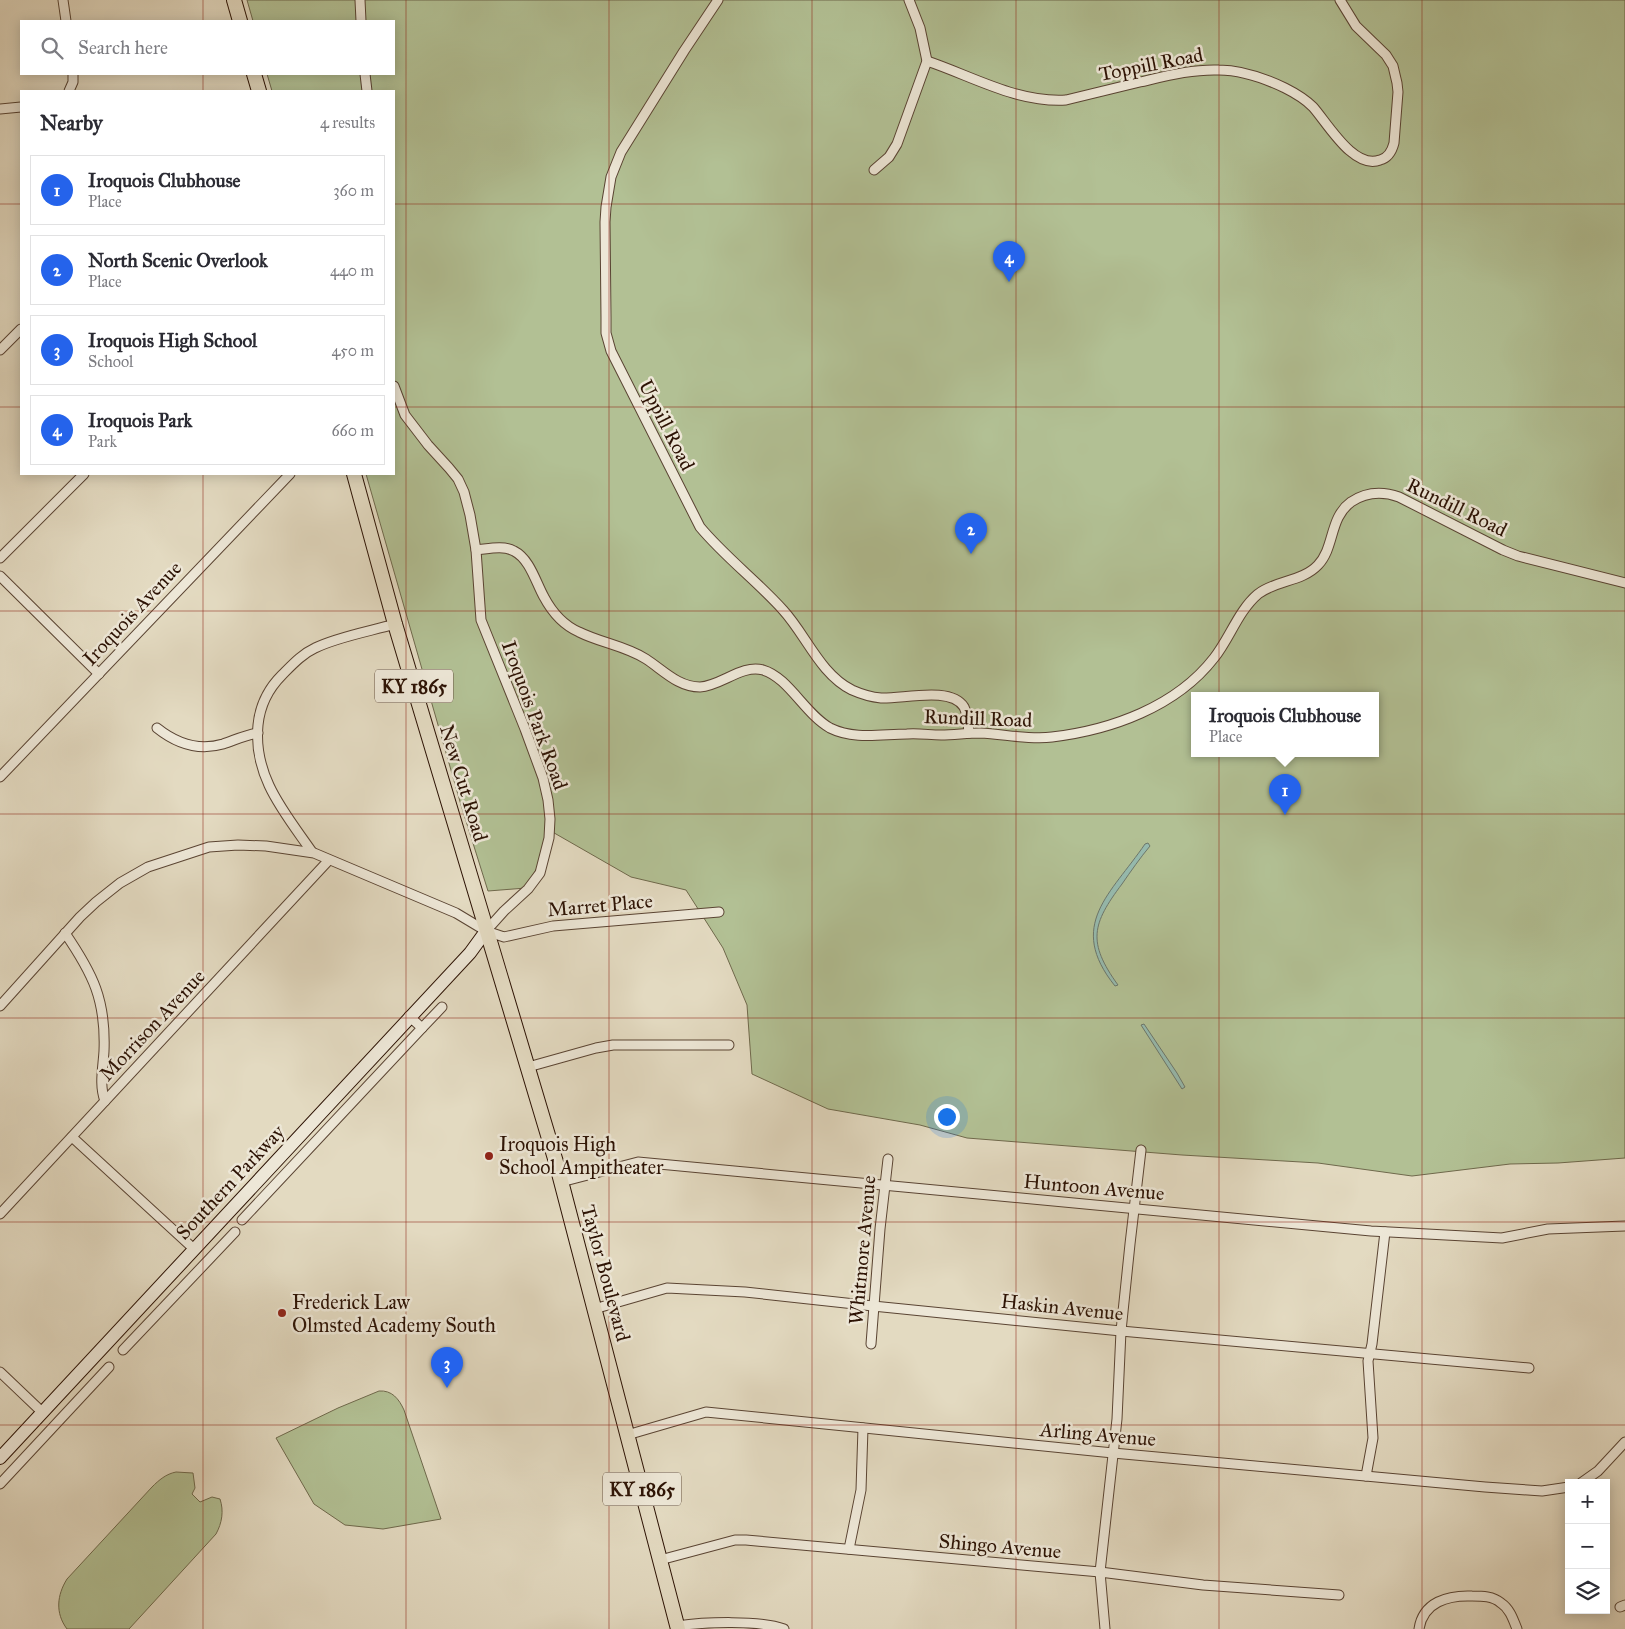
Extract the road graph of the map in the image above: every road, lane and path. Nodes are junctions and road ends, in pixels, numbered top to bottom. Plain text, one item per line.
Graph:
1 (63, 0) edge
2 (234, 0) edge
3 (360, 0) edge
4 (718, 0) edge
5 (909, 0) edge
6 (1340, 0) edge
7 (66, 20) edge
8 (240, 20) edge
9 (360, 20) edge
10 (927, 61) junction
11 (72, 75) edge
12 (254, 75) edge
13 (365, 75) edge
14 (69, 90) edge
15 (259, 90) edge
16 (367, 90) edge
17 (20, 107) edge
18 (0, 109) edge
19 (874, 170) dead end
20 (20, 330) edge
21 (0, 350) edge
22 (395, 389) edge
23 (83, 475) edge
24 (289, 475) edge
25 (354, 475) edge
26 (476, 550) junction
27 (0, 558) edge
28 (0, 576) edge
29 (1625, 583) edge
30 (395, 624) junction
31 (99, 674) junction
32 (156, 728) dead end
33 (258, 733) junction
34 (969, 733) junction
35 (0, 776) edge
36 (312, 852) junction
37 (329, 860) junction
38 (719, 912) dead end
39 (486, 931) junction
40 (65, 933) junction
41 (0, 1006) edge
42 (442, 1007) dead end
43 (409, 1016) junction
44 (422, 1028) junction
45 (729, 1045) dead end
46 (528, 1067) junction
47 (105, 1101) junction
48 (72, 1137) junction
49 (1141, 1150) dead end
50 (888, 1159) dead end
51 (561, 1182) junction
52 (885, 1185) junction
53 (246, 1193) junction
54 (259, 1204) junction
55 (1134, 1208) junction
56 (0, 1214) edge
57 (242, 1220) dead end
58 (1625, 1226) edge
59 (235, 1232) dead end
60 (1385, 1232) junction
61 (194, 1249) junction
62 (873, 1306) junction
63 (594, 1309) junction
64 (1121, 1331) junction
65 (871, 1344) dead end
66 (123, 1350) dead end
67 (1370, 1355) junction
68 (109, 1367) dead end
69 (1529, 1368) dead end
70 (0, 1372) edge
71 (42, 1412) junction
72 (863, 1428) junction
73 (628, 1435) junction
74 (1625, 1442) edge
75 (1113, 1453) junction
76 (0, 1458) edge
77 (1366, 1476) junction
78 (1586, 1479) edge
79 (0, 1484) edge
80 (1565, 1488) edge
81 (850, 1549) junction
82 (660, 1560) junction
83 (1100, 1572) junction
84 (1339, 1595) dead end
85 (678, 1628) edge
86 (784, 1629) edge
87 (1105, 1629) edge
88 (1419, 1629) edge
89 (1517, 1629) edge

1 - 7 street
2 - 8 main road
3 - 9 street
4 - 34 street, Uppill Road
5 - 10 street
6 - 10 street, Toppill Road
10 - 19 street
11 - 14 street
12 - 15 main road
13 - 16 street
17 - 18 street
20 - 21 street
22 - 26 street
23 - 27 street
24 - 31 street, Iroquois Avenue
25 - 30 main road, New Cut Road / KY 1865
26 - 34 street, Rundill Road
26 - 39 street, Iroquois Park Road
28 - 31 street
29 - 34 street, Rundill Road
30 - 33 street
30 - 39 main road, New Cut Road / KY 1865
31 - 35 street, Iroquois Avenue
32 - 33 street
33 - 36 street
36 - 37 street, Marret Place
36 - 40 street, Marret Place
37 - 39 street, Marret Place
37 - 47 street, Morrison Avenue
38 - 39 street, Marret Place
39 - 43 main road, Southern Parkway
39 - 46 main road, Taylor Boulevard / KY 1865
40 - 41 street, Marret Place
40 - 47 street
42 - 44 street
43 - 44 street
43 - 53 main road, Southern Parkway
44 - 54 street
45 - 46 street
46 - 51 main road, Taylor Boulevard / KY 1865
47 - 48 street, Morrison Avenue
48 - 56 street, Morrison Avenue
48 - 61 street
49 - 55 street
50 - 52 street, Whitmore Avenue
51 - 52 street, Huntoon Avenue
51 - 63 main road, Taylor Boulevard / KY 1865
52 - 55 street, Huntoon Avenue
52 - 62 street, Whitmore Avenue
53 - 54 street
53 - 61 main road, Southern Parkway
54 - 57 street
55 - 60 street, Huntoon Avenue
55 - 64 street
58 - 60 street, Huntoon Avenue
59 - 66 street
60 - 67 street
61 - 71 main road, Southern Parkway
62 - 63 street, Haskin Avenue
62 - 64 street, Haskin Avenue
62 - 65 street, Whitmore Avenue
63 - 73 main road, Taylor Boulevard / KY 1865
64 - 67 street, Haskin Avenue
64 - 75 street
67 - 69 street, Haskin Avenue
67 - 77 street
68 - 79 street
70 - 71 street
71 - 76 main road, Southern Parkway
72 - 73 street, Arling Avenue
72 - 75 street, Arling Avenue
72 - 81 street
73 - 82 main road, Taylor Boulevard / KY 1865
74 - 78 street
75 - 77 street, Arling Avenue
75 - 83 street
77 - 80 street, Arling Avenue
81 - 82 street, Shingo Avenue
81 - 83 street, Shingo Avenue
82 - 85 main road, Taylor Boulevard / KY 1865
83 - 84 street, Shingo Avenue
83 - 87 street
85 - 86 street
88 - 89 street

